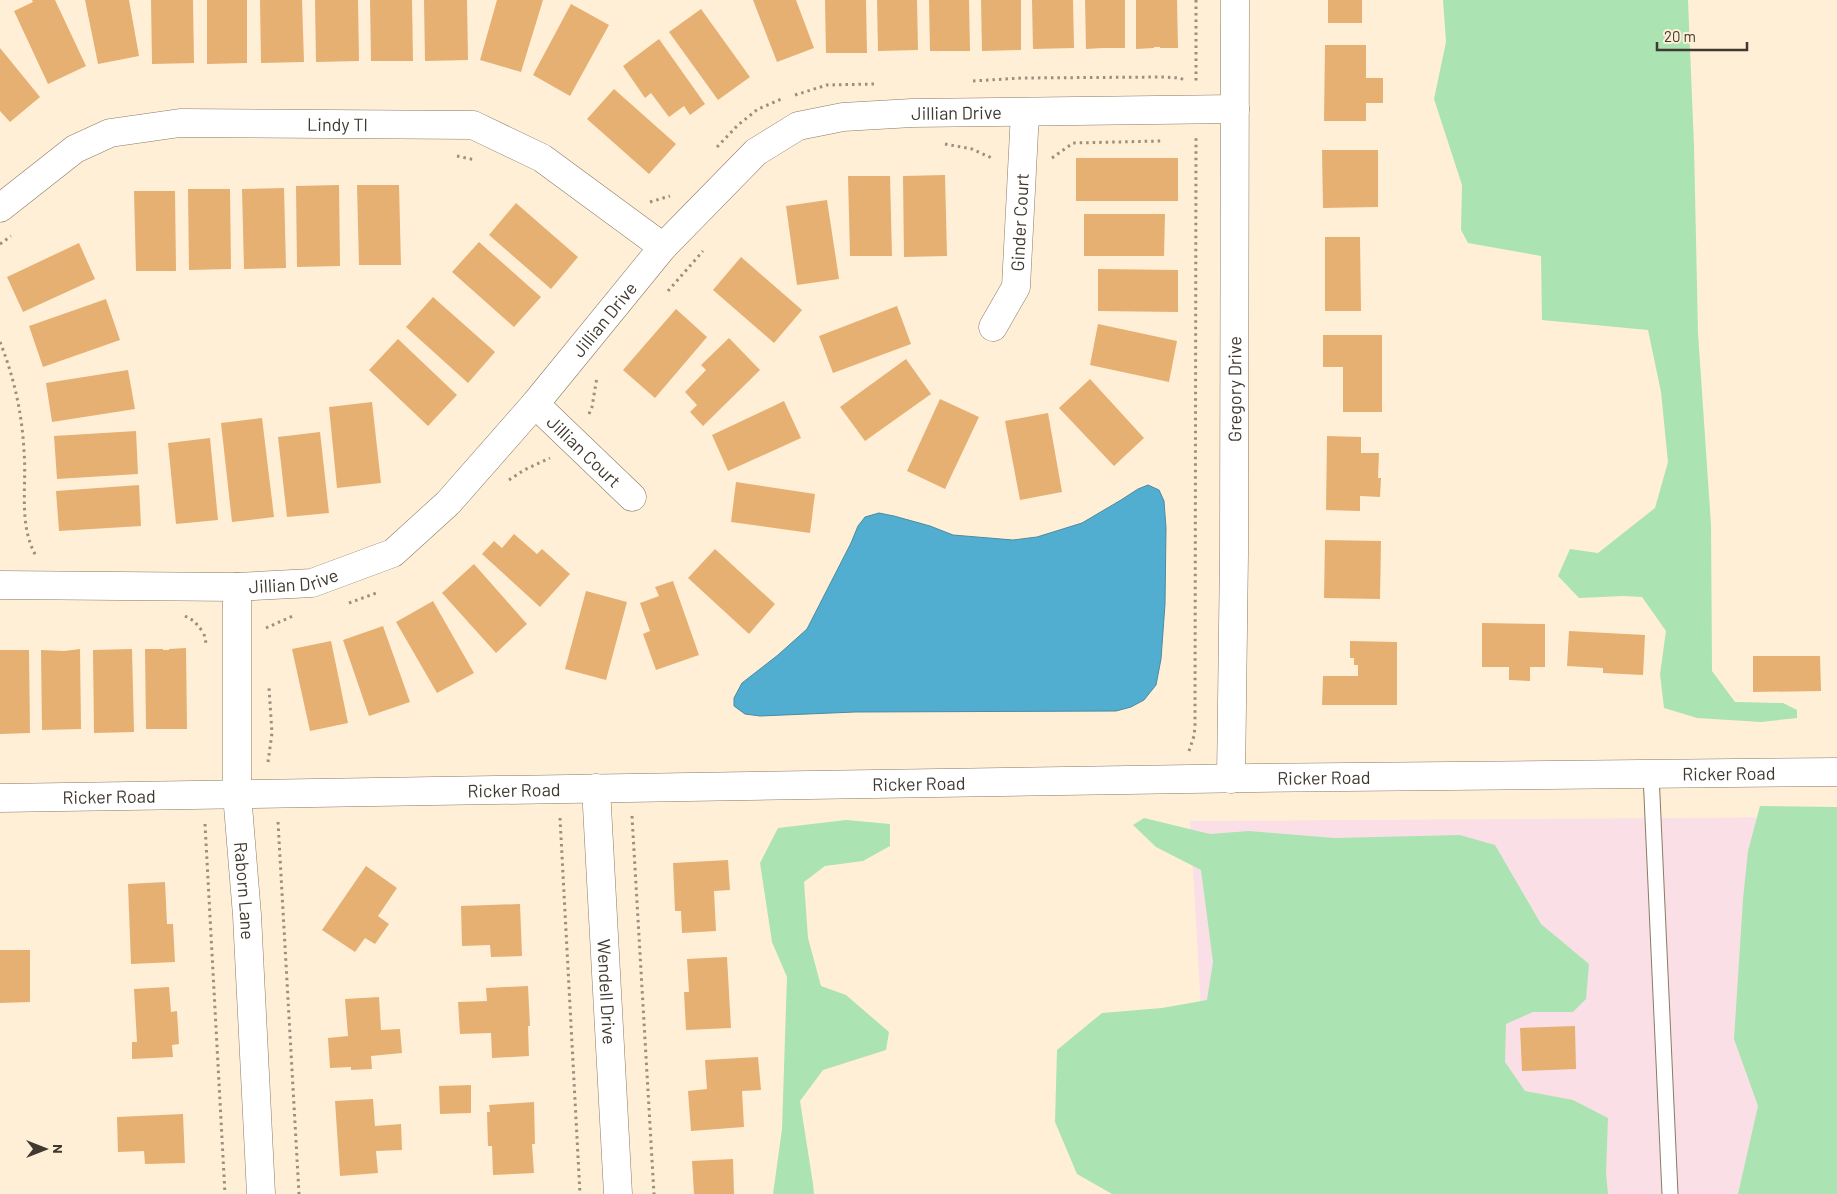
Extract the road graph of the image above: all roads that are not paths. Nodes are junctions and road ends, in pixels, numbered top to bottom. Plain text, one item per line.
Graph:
1 (1235, 0) edge
2 (1234, 109) junction
3 (1025, 112) junction
4 (0, 208) edge
5 (663, 247) junction
6 (992, 326) dead end
7 (535, 404) junction
8 (632, 497) dead end
9 (0, 585) edge
10 (237, 588) junction
11 (1837, 772) edge
12 (1651, 774) junction
13 (1231, 779) junction
14 (237, 782) junction
15 (596, 788) junction
16 (0, 798) edge
17 (261, 1194) edge
18 (618, 1194) edge
19 (1670, 1194) edge

1 - 2 street, Gregory Drive
2 - 3 street, Jillian Drive
2 - 13 street, Gregory Drive
3 - 5 street, Jillian Drive
3 - 6 street, Ginder Court
4 - 5 street, Lindy Tl
5 - 7 street, Jillian Drive
7 - 8 street, Jillian Court
7 - 10 street, Jillian Drive
9 - 10 street, Jillian Drive
10 - 14 street, Raborn Lane
11 - 12 street, Ricker Road
12 - 13 street, Ricker Road
12 - 19 lane
13 - 15 street, Ricker Road
14 - 15 street, Ricker Road
14 - 16 street, Ricker Road
14 - 17 street, Raborn Lane
15 - 18 street, Wendell Drive

